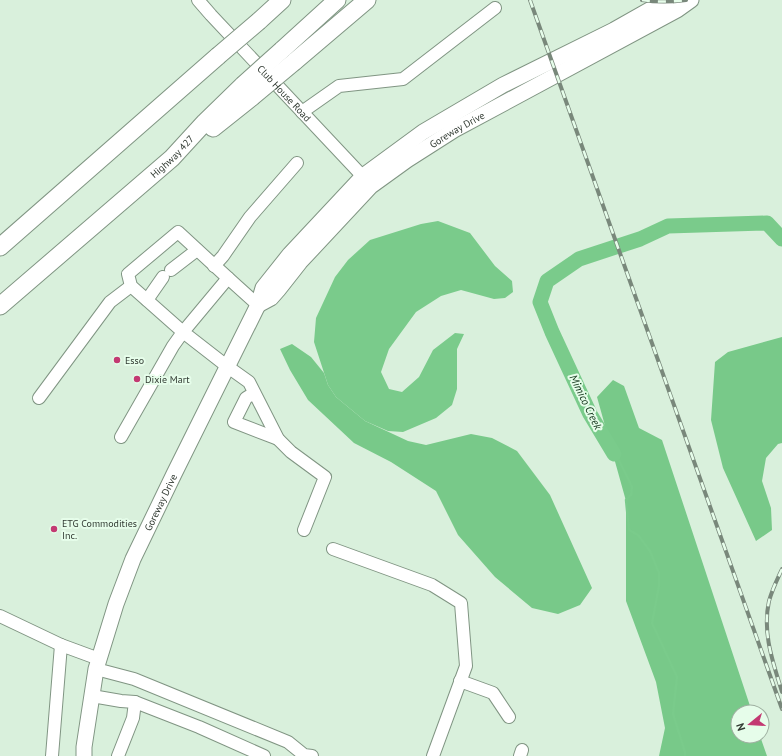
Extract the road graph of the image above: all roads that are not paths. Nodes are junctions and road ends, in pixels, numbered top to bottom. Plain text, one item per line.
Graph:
1 (198, 0) edge
2 (282, 0) edge
3 (337, 0) edge
4 (367, 0) edge
5 (667, 0) edge
6 (691, 0) edge
7 (494, 8) dead end
8 (247, 91) junction
9 (302, 112) junction
10 (297, 163) dead end
11 (367, 181) junction
12 (0, 247) edge
13 (197, 250) junction
14 (214, 266) junction
15 (228, 278) junction
16 (131, 286) junction
17 (147, 300) junction
18 (258, 305) junction
19 (0, 306) edge
20 (183, 332) junction
21 (228, 367) junction
22 (254, 393) junction
23 (40, 398) dead end
24 (121, 437) dead end
25 (278, 439) junction
26 (304, 530) dead end
27 (333, 549) dead end
28 (0, 616) edge
29 (61, 645) junction
30 (97, 664) junction
31 (460, 681) junction
32 (92, 696) junction
33 (135, 702) junction
34 (509, 717) dead end
35 (52, 756) edge
36 (84, 756) edge
37 (118, 756) edge
38 (264, 756) edge
39 (312, 756) edge
40 (433, 756) edge

1 - 9 street, Club House Road
2 - 12 highway, bridge
3 - 8 highway, Highway 427, bridge
4 - 8 highway, bridge
5 - 11 main road, Goreway Drive
6 - 11 main road, Goreway Drive
7 - 9 street
8 - 19 highway, Highway 427
9 - 11 street, Club House Road
10 - 14 street
11 - 18 main road, Goreway Drive
13 - 14 street
13 - 16 street
13 - 17 street
14 - 15 street
15 - 18 street
15 - 20 street
16 - 17 street
16 - 23 street
17 - 20 street
18 - 21 main road, Goreway Drive
20 - 21 street
20 - 24 street
21 - 22 street
21 - 30 main road, Goreway Drive
22 - 25 street
22 - 25 street
25 - 26 street
27 - 31 street
28 - 29 street
29 - 30 street
29 - 35 street
30 - 32 main road, Goreway Drive
30 - 39 street
31 - 34 street
31 - 40 street
32 - 33 street
32 - 36 main road, Goreway Drive
33 - 37 street
33 - 38 street

